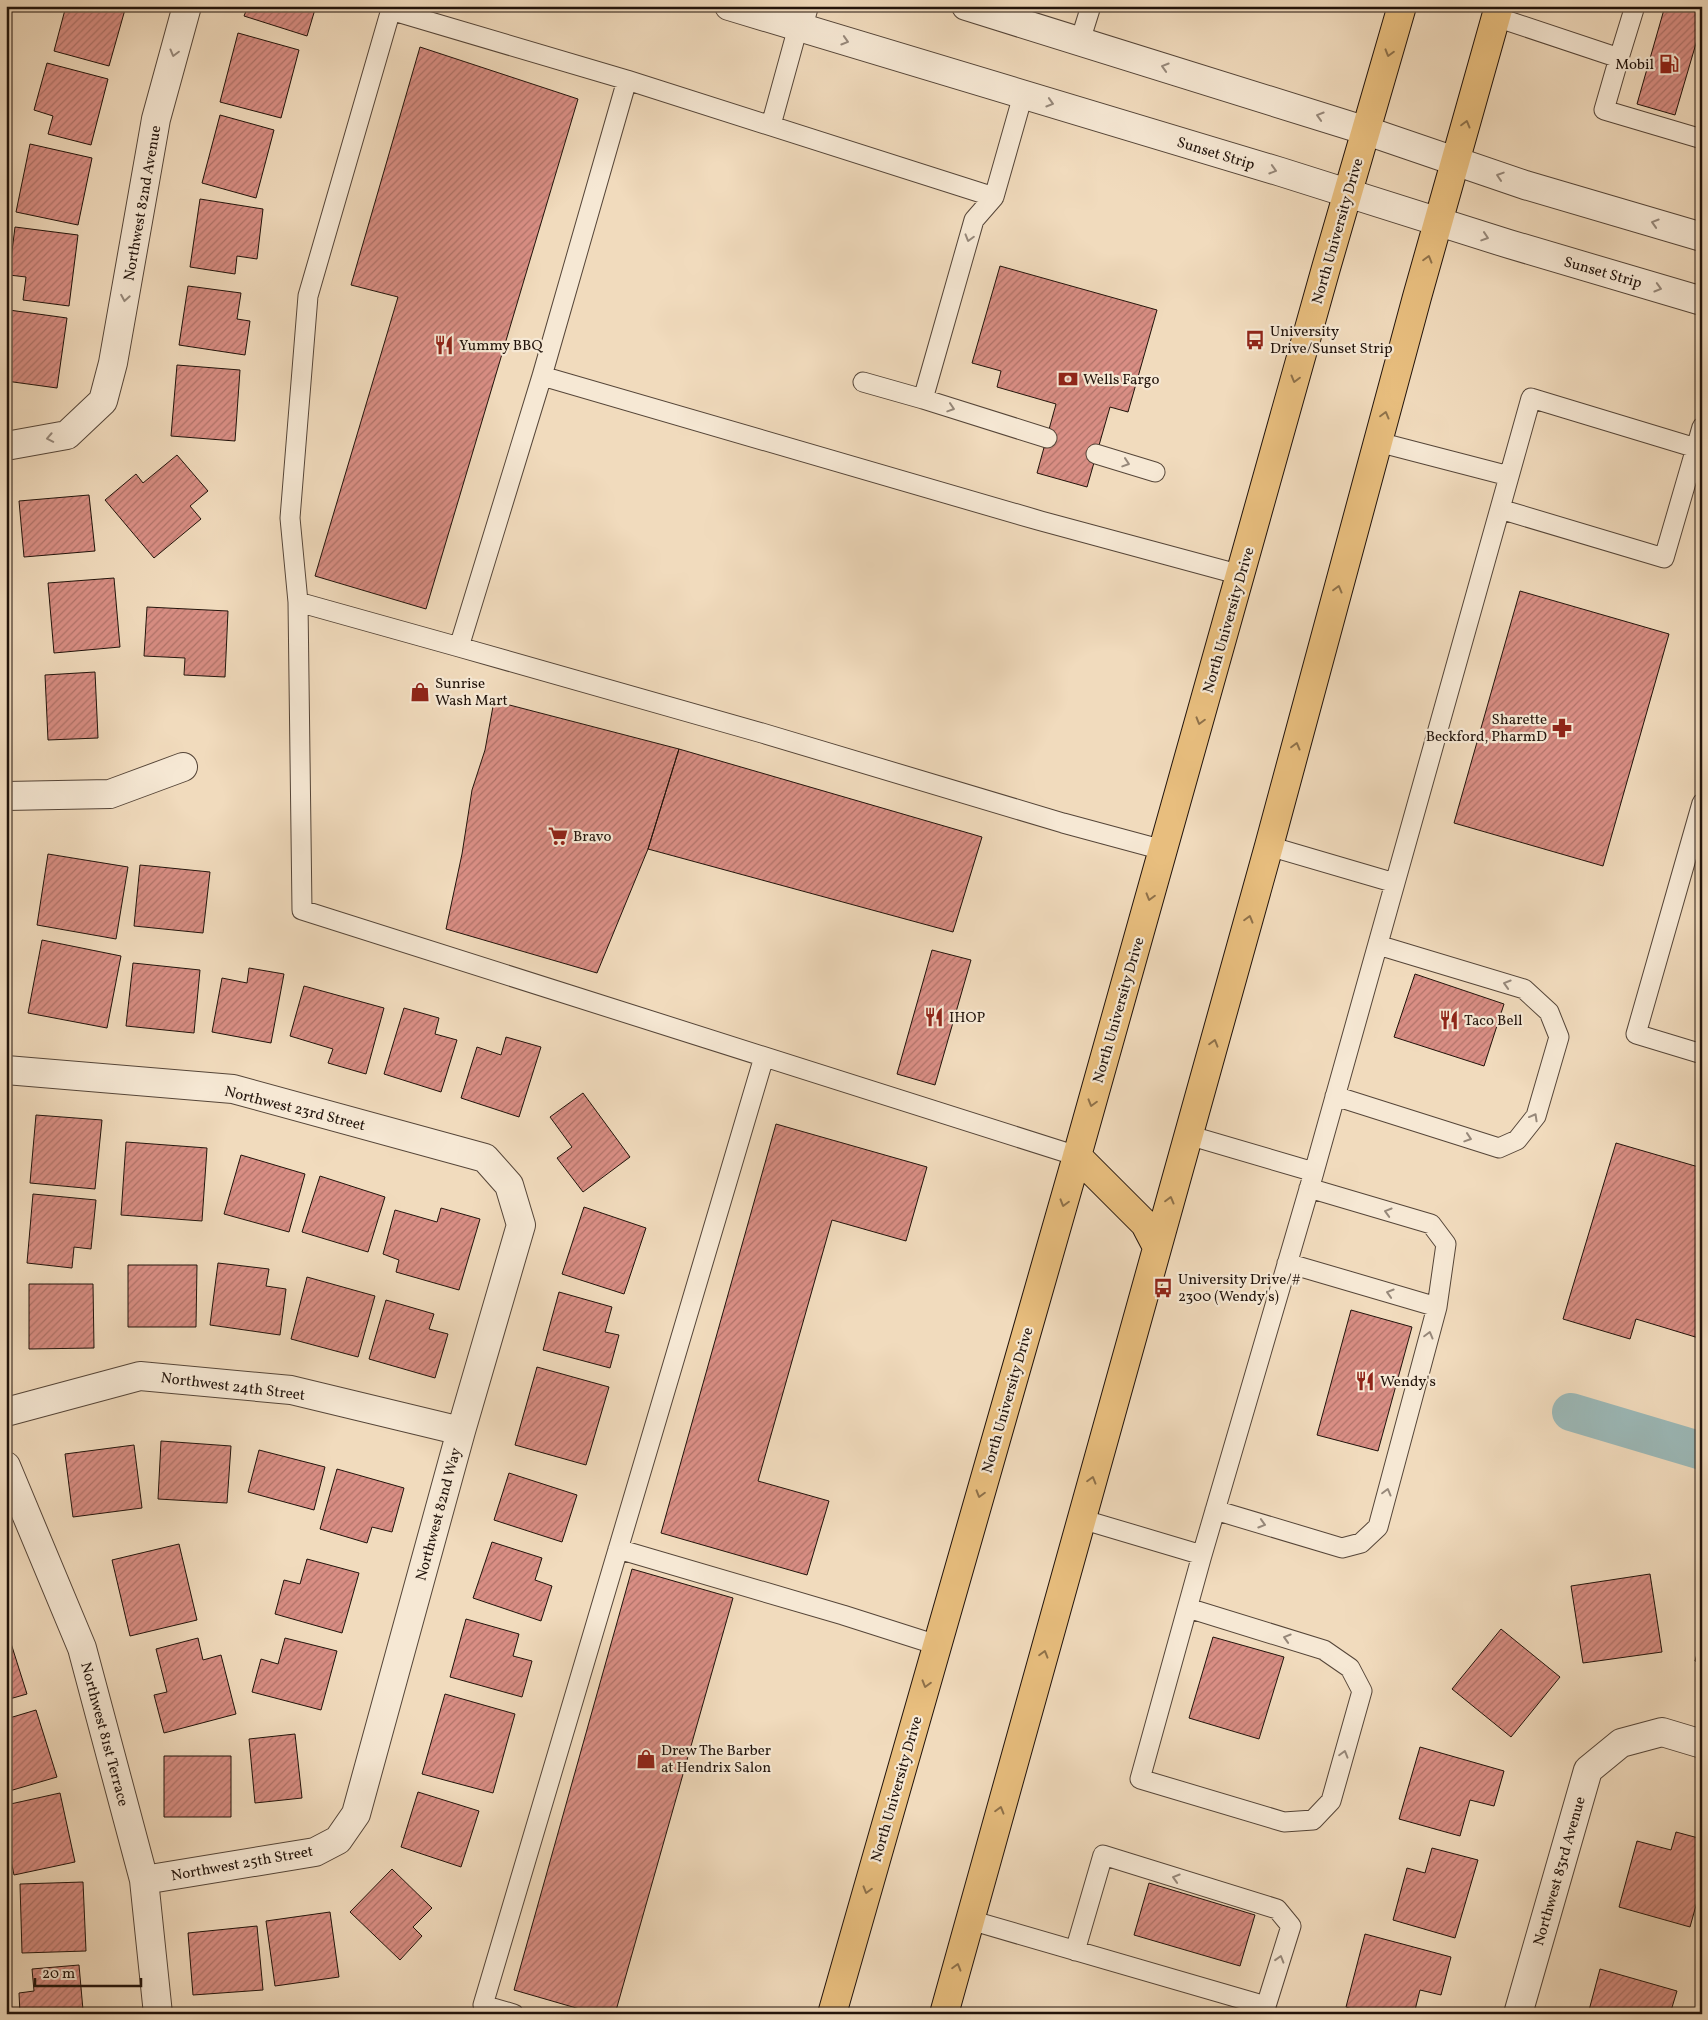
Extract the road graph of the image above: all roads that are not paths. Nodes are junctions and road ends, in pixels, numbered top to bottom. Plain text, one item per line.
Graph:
1 (186, 6) edge
2 (729, 6) edge
3 (966, 6) edge
4 (1091, 6) edge
5 (1402, 6) edge
6 (1635, 6) edge
7 (391, 8) edge
8 (1497, 12) edge
9 (801, 17) edge
10 (1080, 41) junction
11 (1619, 58) junction
12 (627, 80) junction
13 (1022, 95) junction
14 (771, 125) junction
15 (1367, 131) junction
16 (1702, 140) edge
17 (1456, 162) junction
18 (1348, 194) junction
19 (994, 197) junction
20 (1439, 221) junction
21 (1702, 237) edge
22 (1702, 301) edge
23 (542, 376) junction
24 (864, 382) dead end
25 (923, 399) junction
26 (1702, 427) edge
27 (1047, 438) dead end
28 (1378, 442) junction
29 (6, 446) edge
30 (1696, 448) junction
31 (1096, 454) dead end
32 (1155, 472) dead end
33 (1509, 476) junction
34 (1500, 509) junction
35 (1241, 576) junction
36 (298, 602) junction
37 (460, 647) junction
38 (183, 767) dead end
39 (6, 796) edge
40 (1702, 803) edge
41 (1269, 846) junction
42 (1164, 850) junction
43 (1395, 883) junction
44 (1378, 945) junction
45 (1702, 1054) edge
46 (764, 1056) junction
47 (6, 1070) edge
48 (1335, 1096) junction
49 (1188, 1134) junction
50 (1077, 1156) junction
51 (1312, 1180) junction
52 (509, 1185) joint
53 (1157, 1246) junction
54 (1288, 1263) junction
55 (1437, 1307) junction
56 (6, 1412) edge
57 (460, 1431) junction
58 (6, 1466) edge
59 (1215, 1510) junction
60 (1081, 1519) junction
61 (618, 1550) junction
62 (1202, 1555) junction
63 (1188, 1608) junction
64 (937, 1645) junction
65 (1702, 1744) edge
66 (338, 1840) joint
67 (144, 1880) junction
68 (970, 1920) junction
69 (1075, 1951) junction
70 (482, 2009) edge
71 (158, 2014) edge
72 (514, 2014) edge
73 (832, 2014) edge
74 (944, 2014) edge
75 (1518, 2014) edge

1 -> 29 street, Northwest 82nd Avenue
2 - 9 street, Sunset Strip
3 - 10 street
4 - 10 lane
5 -> 15 main road, North University Drive
6 - 11 lane
7 - 12 lane
7 - 36 lane
8 - 11 lane
17 -> 8 main road
9 -> 13 street, Sunset Strip
9 - 14 lane
15 -> 10 street
11 - 16 lane
12 - 14 lane
12 - 23 lane
13 -> 18 street, Sunset Strip
13 - 19 lane
14 - 19 lane
15 - 17 street
15 - 18 main road, North University Drive
17 - 20 main road
21 -> 17 street
18 - 20 street, Sunset Strip
18 -> 35 main road, North University Drive
19 -> 25 lane
20 -> 22 street, Sunset Strip
28 -> 20 main road
23 - 35 lane
23 - 37 lane
24 - 25 lane
25 -> 27 lane
26 - 30 lane
28 - 33 lane
41 -> 28 main road
30 - 33 lane
30 - 34 lane
31 -> 32 lane
33 - 34 lane
34 - 43 lane
35 -> 42 main road, North University Drive
36 - 37 lane
36 - 46 lane
37 - 42 lane
38 - 39 street
40 - 45 lane
41 - 43 lane
49 -> 41 main road
42 -> 50 main road, North University Drive
43 - 44 lane
44 - 48 lane
48 -> 44 lane
46 - 50 lane
46 - 61 lane
47 - 52 street, Northwest 23rd Street
48 - 51 lane
49 - 51 lane
53 -> 49 main road
50 - 53 main road
50 -> 64 main road, North University Drive
51 - 54 lane
55 -> 51 lane
52 - 57 street, Northwest 82nd Way
60 -> 53 main road
55 -> 54 lane
54 - 59 lane
59 -> 55 lane
56 - 57 street, Northwest 24th Street
57 - 66 street, Northwest 82nd Way
58 - 67 street, Northwest 81st Terrace
59 - 62 lane
60 - 62 lane
68 -> 60 main road
61 - 64 lane
61 - 70 lane
62 - 63 lane
63 -> 63 lane
64 -> 73 main road, North University Drive
65 - 75 street, Northwest 83rd Avenue
66 - 67 street, Northwest 25th Street
67 - 71 street, Northwest 81st Terrace
68 - 69 lane
74 -> 68 main road
69 -> 69 lane
70 - 72 lane

